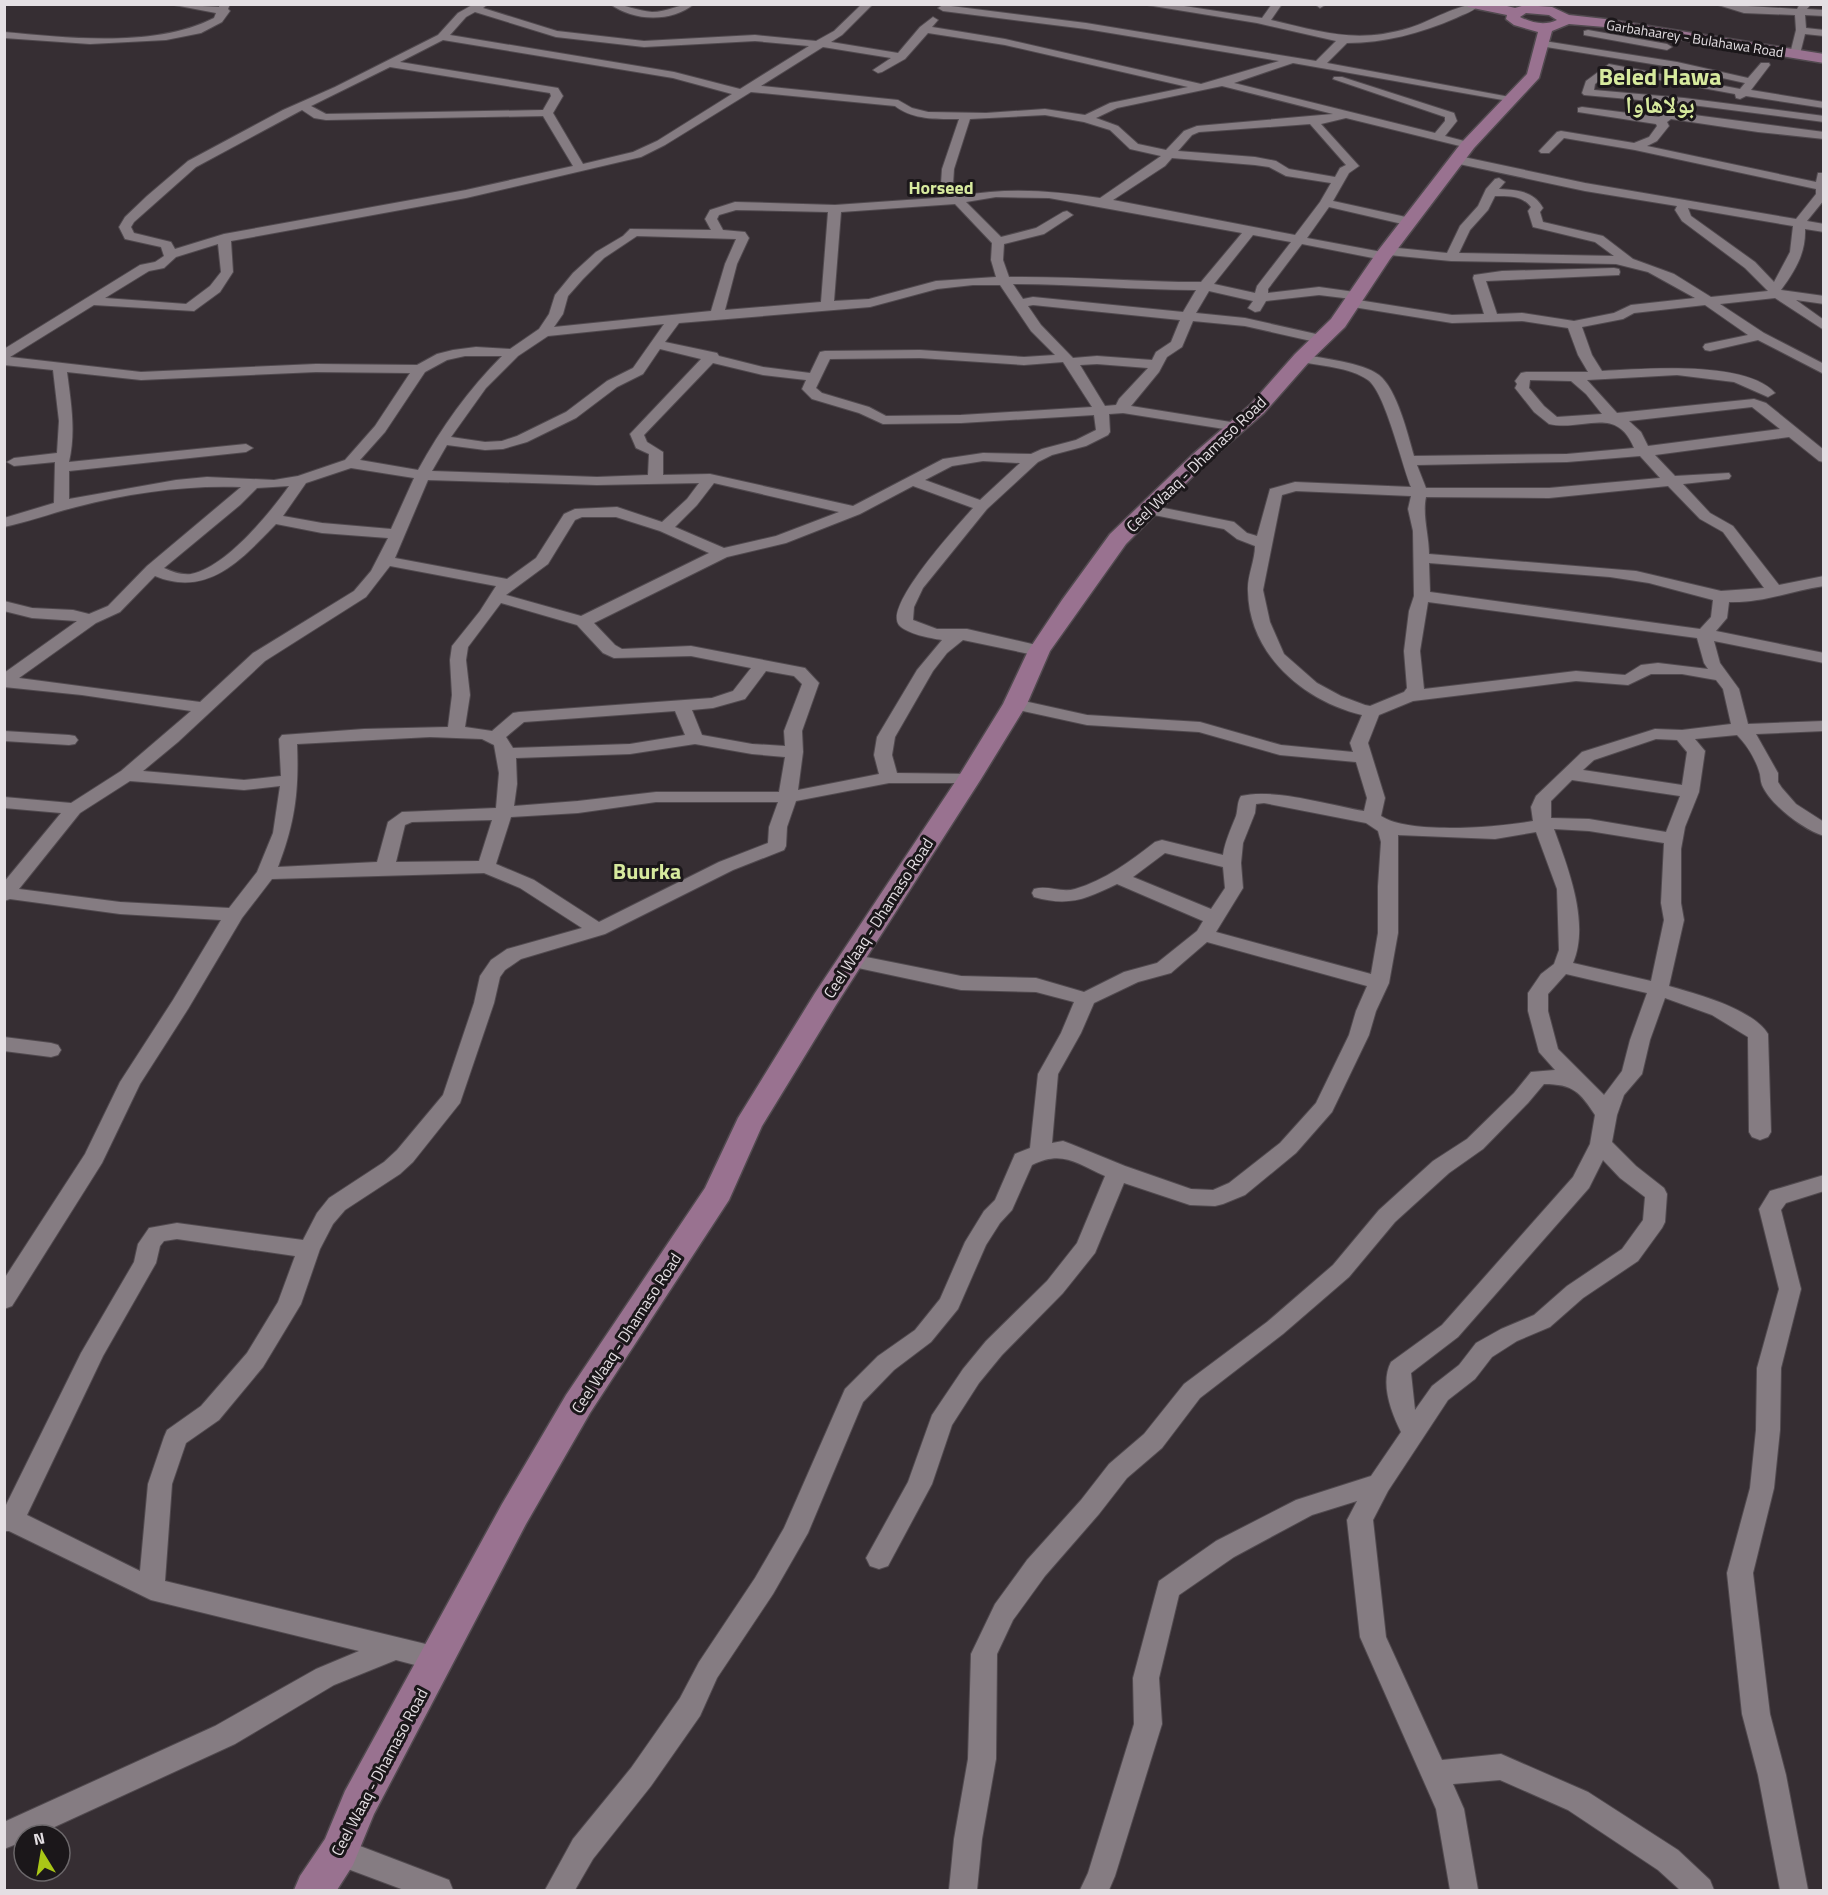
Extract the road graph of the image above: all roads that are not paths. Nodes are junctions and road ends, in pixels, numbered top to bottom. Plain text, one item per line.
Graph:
1 (174, 4) edge
2 (615, 4) edge
3 (689, 4) edge
4 (868, 4) edge
5 (1146, 4) edge
6 (1277, 4) edge
7 (1720, 4) edge
8 (1474, 5) edge
9 (944, 6) edge
10 (478, 7) edge
11 (1590, 7) dead end
12 (1745, 7) edge
13 (225, 8) edge
14 (1803, 8) edge
15 (1824, 12) edge
16 (1265, 22) junction
17 (1554, 26) junction
18 (924, 30) junction
19 (1801, 30) junction
20 (1588, 33) dead end
21 (1824, 33) edge
22 (556, 34) junction
23 (1678, 34) junction
24 (4, 35) edge
25 (442, 37) junction
26 (1344, 40) junction
27 (818, 44) junction
28 (1668, 47) junction
29 (520, 51) junction
30 (1795, 54) junction
31 (901, 57) junction
32 (1824, 59) edge
33 (1653, 61) junction
34 (1288, 62) junction
35 (389, 64) junction
36 (1318, 65) junction
37 (1765, 65) dead end
38 (878, 70) dead end
39 (1705, 71) junction
40 (1636, 72) junction
41 (1750, 81) junction
42 (1222, 83) junction
43 (1696, 84) junction
44 (1202, 86) junction
45 (745, 91) junction
46 (1742, 93) junction
47 (1824, 94) edge
48 (1510, 100) junction
49 (1684, 101) junction
50 (303, 105) junction
51 (1824, 105) edge
52 (1730, 107) junction
53 (1582, 110) dead end
54 (547, 113) junction
55 (1347, 114) junction
56 (964, 116) junction
57 (1665, 118) junction
58 (1086, 119) junction
59 (1824, 119) edge
60 (1312, 120) junction
61 (1824, 135) edge
62 (1438, 137) junction
63 (1635, 147) junction
64 (1545, 151) dead end
65 (1464, 152) junction
66 (1170, 153) junction
67 (580, 168) junction
68 (1509, 169) junction
69 (1824, 174) edge
70 (1338, 181) junction
71 (1823, 187) edge
72 (1490, 192) junction
73 (957, 200) junction
74 (1102, 202) junction
75 (1326, 203) junction
76 (1684, 204) junction
77 (835, 209) junction
78 (1067, 215) dead end
79 (1411, 222) junction
80 (1799, 224) junction
81 (1824, 228) edge
82 (1250, 231) junction
83 (720, 234) junction
84 (224, 238) junction
85 (1298, 240) junction
86 (998, 242) junction
87 (1385, 254) junction
88 (170, 255) junction
89 (1451, 257) junction
90 (1628, 261) junction
91 (1656, 270) junction
92 (1004, 281) junction
93 (1205, 286) junction
94 (1776, 292) junction
95 (1261, 298) junction
96 (1355, 299) junction
97 (1824, 300) edge
98 (92, 301) junction
99 (1708, 302) junction
100 (1019, 304) junction
101 (827, 306) junction
102 (717, 315) junction
103 (1189, 316) junction
104 (1489, 319) junction
105 (673, 321) junction
106 (1245, 322) junction
107 (1574, 325) junction
108 (1824, 326) edge
109 (544, 332) junction
110 (1760, 336) junction
111 (656, 344) junction
112 (1710, 347) dead end
113 (1311, 348) junction
114 (513, 353) junction
115 (4, 355) edge
116 (712, 356) junction
117 (1068, 360) junction
118 (4, 361) edge
119 (1155, 364) junction
120 (59, 366) junction
121 (420, 369) junction
122 (1824, 370) edge
123 (1597, 375) junction
124 (813, 377) junction
125 (1575, 377) junction
126 (1768, 393) dead end
127 (1123, 409) junction
128 (1101, 410) junction
129 (1612, 418) junction
130 (1237, 427) junction
131 (1792, 432) junction
132 (442, 440) junction
133 (246, 448) dead end
134 (1642, 450) junction
135 (174, 457) junction
136 (1824, 458) edge
137 (1033, 459) junction
138 (1408, 461) junction
139 (14, 462) dead end
140 (61, 462) junction
141 (350, 463) junction
142 (422, 476) junction
143 (1724, 476) dead end
144 (710, 478) junction
145 (301, 480) junction
146 (655, 480) junction
147 (913, 481) junction
148 (254, 482) junction
149 (1672, 482) junction
150 (172, 485) junction
151 (1420, 492) junction
152 (62, 506) junction
153 (982, 506) junction
154 (1149, 510) junction
155 (855, 511) junction
156 (273, 519) junction
157 (4, 523) edge
158 (665, 528) junction
159 (397, 534) junction
160 (1263, 543) junction
161 (722, 553) junction
162 (1423, 558) junction
163 (384, 561) junction
164 (153, 569) junction
165 (1824, 580) edge
166 (503, 590) junction
167 (1776, 593) junction
168 (1422, 596) junction
169 (1722, 596) junction
170 (4, 606) edge
171 (90, 620) junction
172 (583, 622) junction
173 (1704, 634) junction
174 (957, 636) junction
175 (1039, 651) junction
176 (1824, 658) edge
177 (762, 664) junction
178 (1720, 676) junction
179 (4, 682) edge
180 (1410, 696) junction
181 (681, 704) junction
182 (1015, 704) junction
183 (205, 708) junction
184 (1372, 712) junction
185 (1824, 726) edge
186 (1741, 729) junction
187 (456, 731) junction
188 (1682, 735) junction
189 (4, 736) edge
190 (496, 736) junction
191 (695, 739) junction
192 (69, 740) dead end
193 (794, 752) junction
194 (506, 753) junction
195 (1365, 758) junction
196 (1567, 774) junction
197 (127, 775) junction
198 (889, 778) junction
199 (969, 779) junction
200 (290, 780) junction
201 (1690, 792) junction
202 (787, 797) junction
203 (4, 802) edge
204 (74, 809) junction
205 (504, 812) junction
206 (1379, 823) junction
207 (1543, 825) junction
208 (1824, 831) edge
209 (1674, 839) junction
210 (1232, 863) junction
211 (486, 867) junction
212 (385, 868) junction
213 (266, 873) junction
214 (1118, 877) junction
215 (1041, 893) dead end
216 (6, 894) edge
217 (234, 915) junction
218 (1214, 918) junction
219 (598, 930) junction
220 (1204, 935) junction
221 (851, 960) junction
222 (1562, 967) junction
223 (1378, 983) junction
224 (1658, 991) junction
225 (1086, 999) junction
226 (4, 1044) edge
227 (51, 1050) dead end
228 (1579, 1083) junction
229 (1606, 1115) junction
230 (1760, 1132) dead end
231 (1600, 1144) junction
232 (1040, 1152) junction
233 (1117, 1172) junction
234 (1824, 1183) edge
235 (309, 1249) junction
236 (4, 1300) edge
237 (1413, 1432) junction
238 (1379, 1484) junction
239 (8, 1520) edge
240 (879, 1558) dead end
241 (151, 1589) junction
242 (397, 1648) junction
243 (438, 1659) junction
244 (1436, 1773) junction
245 (4, 1836) edge
246 (339, 1852) junction
247 (314, 1890) edge
248 (439, 1890) edge
249 (559, 1890) edge
250 (963, 1890) edge
251 (1094, 1890) edge
252 (1464, 1890) edge
253 (1700, 1890) edge
254 (1794, 1890) edge

1 - 13 street
2 - 3 street
4 - 27 street
5 - 16 street
6 - 16 street
7 - 12 street
8 - 17 main road, Garbahaarey - Bulahawa Road
8 - 26 street
9 - 18 street
9 - 34 street
10 - 22 street
10 - 25 street
11 - 17 main road
12 - 14 street
13 - 24 street
14 - 15 street
14 - 19 street
16 - 26 street
17 - 23 main road, Garbahaarey - Bulahawa Road
17 - 33 street
17 - 48 main road, Ceel Waaq - Dhamaso Road
18 - 31 street
18 - 44 street
19 - 21 street
19 - 30 street
20 - 28 street
22 - 27 street
22 - 29 street
23 - 28 street
23 - 30 main road, Garbahaarey - Bulahawa Road
25 - 29 street
25 - 35 street
26 - 36 street
27 - 31 street
27 - 45 street
28 - 33 street
29 - 45 street
30 - 32 main road, Garbahaarey - Bulahawa Road
31 - 38 street
33 - 39 street
33 - 40 street
34 - 36 street
34 - 42 street
34 - 62 street
35 - 50 street
35 - 54 street
36 - 48 street
37 - 41 street
39 - 41 street
39 - 43 street
40 - 43 street
40 - 49 street
41 - 46 street
41 - 47 street
42 - 44 street
42 - 55 street
43 - 46 street
43 - 49 street
44 - 58 street
45 - 56 street
45 - 67 street
46 - 51 street
46 - 52 street
48 - 65 main road, Ceel Waaq - Dhamaso Road
49 - 52 street
49 - 57 street
50 - 54 street
50 - 88 street
52 - 59 street
53 - 57 street
54 - 67 street
55 - 60 street
55 - 62 street
56 - 58 street
56 - 73 street
57 - 61 street
57 - 63 street
58 - 66 street
60 - 66 street
60 - 70 street
62 - 65 street
63 - 64 street
63 - 71 street
65 - 68 street
65 - 79 main road, Ceel Waaq - Dhamaso Road
66 - 70 street
66 - 74 street
67 - 84 street
68 - 72 street
68 - 76 street
69 - 71 street
70 - 75 street
71 - 80 street
72 - 89 street
72 - 90 street
73 - 74 street
73 - 77 street
73 - 86 street
74 - 82 street
75 - 79 street
75 - 85 street
76 - 80 street
76 - 94 street
77 - 83 street
77 - 101 street
78 - 86 street
79 - 87 main road, Ceel Waaq - Dhamaso Road
80 - 81 street
80 - 94 street
82 - 85 street
82 - 93 street
83 - 102 street
83 - 109 street
84 - 88 street
84 - 98 street
85 - 87 street
85 - 95 street
86 - 92 street
87 - 89 street
87 - 96 main road, Ceel Waaq - Dhamaso Road
88 - 98 street
89 - 90 street
90 - 91 street
91 - 99 street
91 - 104 street
92 - 93 street
92 - 100 street
92 - 101 street
93 - 95 street
93 - 103 street
94 - 97 street
94 - 99 street
94 - 108 street
95 - 96 street
95 - 106 street
96 - 104 street
96 - 113 main road, Ceel Waaq - Dhamaso Road
98 - 115 street
99 - 107 street
99 - 110 street
100 - 103 street
100 - 117 street
101 - 102 street
102 - 105 street
103 - 106 street
103 - 119 street
104 - 107 street
105 - 109 street
105 - 111 street
106 - 113 street
107 - 123 street
109 - 114 street
110 - 112 street
110 - 122 street
111 - 116 street
111 - 132 street
113 - 130 main road, Ceel Waaq - Dhamaso Road
113 - 138 street
114 - 121 street
114 - 132 street
116 - 124 street
116 - 146 street
117 - 119 street
117 - 124 street
117 - 128 street
118 - 120 street
119 - 127 street
120 - 121 street
120 - 140 street
121 - 141 street
123 - 125 street
123 - 126 street
124 - 128 street
125 - 129 street
125 - 129 street
127 - 128 street
127 - 130 street
128 - 137 street
129 - 131 street
129 - 134 street
130 - 154 main road, Ceel Waaq - Dhamaso Road
131 - 134 street
131 - 136 street
132 - 142 street
133 - 135 street
134 - 138 street
134 - 149 street
135 - 140 street
135 - 150 street
137 - 147 street
137 - 153 street
138 - 151 street
139 - 140 street
140 - 152 street
141 - 142 street
141 - 145 street
142 - 146 street
142 - 159 street
143 - 149 street
144 - 146 street
144 - 155 street
144 - 158 street
145 - 148 street
145 - 156 street
147 - 153 street
147 - 155 street
148 - 150 street
148 - 164 street
149 - 151 street
149 - 167 street
150 - 152 street
151 - 160 street
151 - 162 street
152 - 157 street
153 - 174 street
154 - 160 street
154 - 175 main road, Ceel Waaq - Dhamaso Road
155 - 161 street
156 - 159 street
156 - 164 street
158 - 161 street
158 - 166 street
159 - 163 street
160 - 184 street
161 - 172 street
162 - 168 street
162 - 169 street
163 - 166 street
163 - 183 street
164 - 171 street
165 - 167 street
166 - 172 street
166 - 187 street
167 - 169 street
168 - 173 street
168 - 180 street
169 - 173 street
170 - 171 street
171 - 179 street
172 - 177 street
173 - 176 street
173 - 178 street
174 - 175 street
174 - 198 street
175 - 182 main road, Ceel Waaq - Dhamaso Road
177 - 181 street
177 - 193 street
178 - 180 street
178 - 186 street
179 - 183 street
180 - 184 street
181 - 190 street
181 - 191 street
182 - 195 street
182 - 199 main road, Ceel Waaq - Dhamaso Road
183 - 197 street
184 - 195 street
185 - 186 street
186 - 188 street
186 - 208 street
187 - 190 street
187 - 200 street
188 - 196 street
188 - 201 street
189 - 192 street
190 - 194 street
191 - 193 street
191 - 194 street
193 - 202 street
194 - 205 street
195 - 206 street
196 - 201 street
196 - 207 street
197 - 200 street
197 - 204 street
198 - 199 street
198 - 202 street
199 - 221 main road, Ceel Waaq - Dhamaso Road
200 - 213 street
201 - 209 street
202 - 205 street
202 - 219 street
203 - 204 street
204 - 216 street
205 - 211 street
205 - 212 street
206 - 207 street
206 - 210 street
206 - 223 street
207 - 209 street
207 - 222 street
209 - 224 street
210 - 214 street
210 - 218 street
211 - 212 street
211 - 219 street
212 - 213 street
213 - 217 street
214 - 215 street
214 - 218 street
216 - 217 street
217 - 236 street
218 - 220 street
219 - 235 street
220 - 223 street
220 - 225 street
221 - 225 street
221 - 243 main road, Ceel Waaq - Dhamaso Road
222 - 224 street
222 - 228 street
223 - 233 street
224 - 229 street
224 - 230 street
225 - 232 street
226 - 227 street
228 - 229 street
228 - 250 street
229 - 231 street
231 - 237 street
231 - 237 street
232 - 233 street
232 - 249 street
233 - 240 street
234 - 254 street
235 - 239 street
235 - 241 street
237 - 238 street
238 - 244 street
238 - 251 street
239 - 241 street
241 - 242 street
242 - 243 street
242 - 245 street
243 - 246 main road, Ceel Waaq - Dhamaso Road
244 - 252 street
244 - 253 street
246 - 247 main road, Ceel Waaq - Dhamaso Road
246 - 248 street

